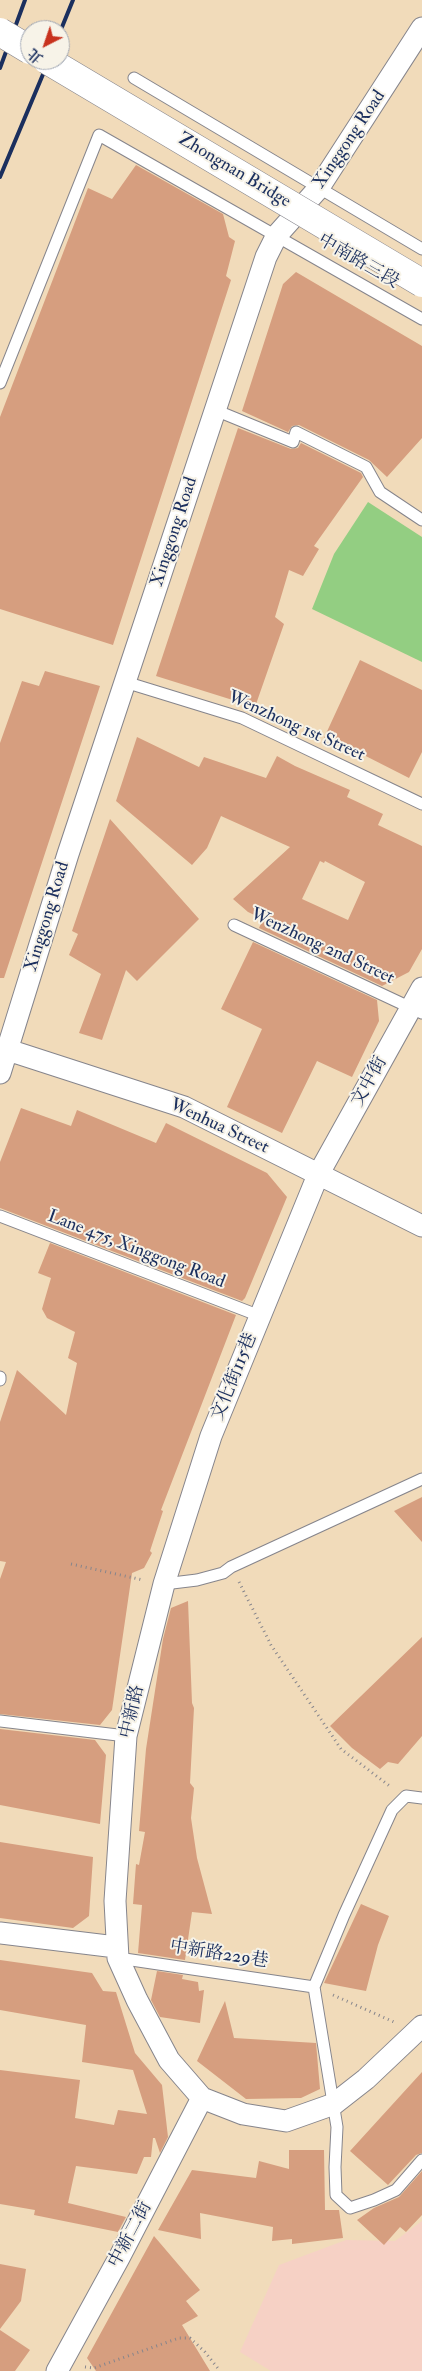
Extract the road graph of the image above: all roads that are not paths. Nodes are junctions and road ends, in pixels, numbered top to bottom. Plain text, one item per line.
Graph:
1 (422, 28) edge
2 (0, 32) edge
3 (20, 44) edge
4 (64, 70) edge
5 (134, 78) dead end
6 (318, 188) junction
7 (277, 235) junction
8 (422, 249) edge
9 (422, 283) edge
10 (422, 319) edge
11 (0, 383) edge
12 (215, 410) junction
13 (422, 520) edge
14 (125, 682) junction
15 (422, 804) edge
16 (234, 925) dead end
17 (422, 988) edge
18 (417, 1010) edge
19 (8, 1050) junction
20 (0, 1073) edge
21 (318, 1175) junction
22 (0, 1216) edge
23 (422, 1226) edge
24 (260, 1316) junction
25 (422, 1479) edge
26 (164, 1584) junction
27 (0, 1720) edge
28 (126, 1736) junction
29 (422, 1798) edge
30 (0, 1933) edge
31 (117, 1952) junction
32 (314, 1987) junction
33 (420, 2029) edge
34 (202, 2098) junction
35 (334, 2104) junction
36 (422, 2160) edge
37 (58, 2368) edge

1 - 6 street, Xinggong Road
2 - 3 main road, bridge
4 - 9 main road, Zhongnan Bridge, bridge
5 - 6 lane
6 - 7 street, Xinggong Road
6 - 8 lane
7 - 10 lane, 中南路三段
7 - 11 lane, 中南路三段
7 - 12 street, Xinggong Road
12 - 13 lane
12 - 14 street, Xinggong Road
14 - 15 lane, Wenzhong 1st Street
14 - 19 street, Xinggong Road
16 - 18 lane, Wenzhong 2nd Street
17 - 18 street, 文中街
18 - 21 street, 文中街
19 - 20 street, Xinggong Road
19 - 21 street, Wenhua Street
21 - 23 street, Wenhua Street
21 - 24 street, 文化街115巷
22 - 24 lane, Lane 475, Xinggong Road
24 - 26 street, 文化街115巷
25 - 26 lane
26 - 28 street, 中新路
27 - 28 lane
28 - 31 street, 中新路
29 - 32 lane
30 - 31 street
31 - 32 lane, 中新路229巷
31 - 34 street, 中新路
32 - 35 lane
33 - 35 street
34 - 35 street
34 - 37 street, 中新二街
35 - 36 lane

